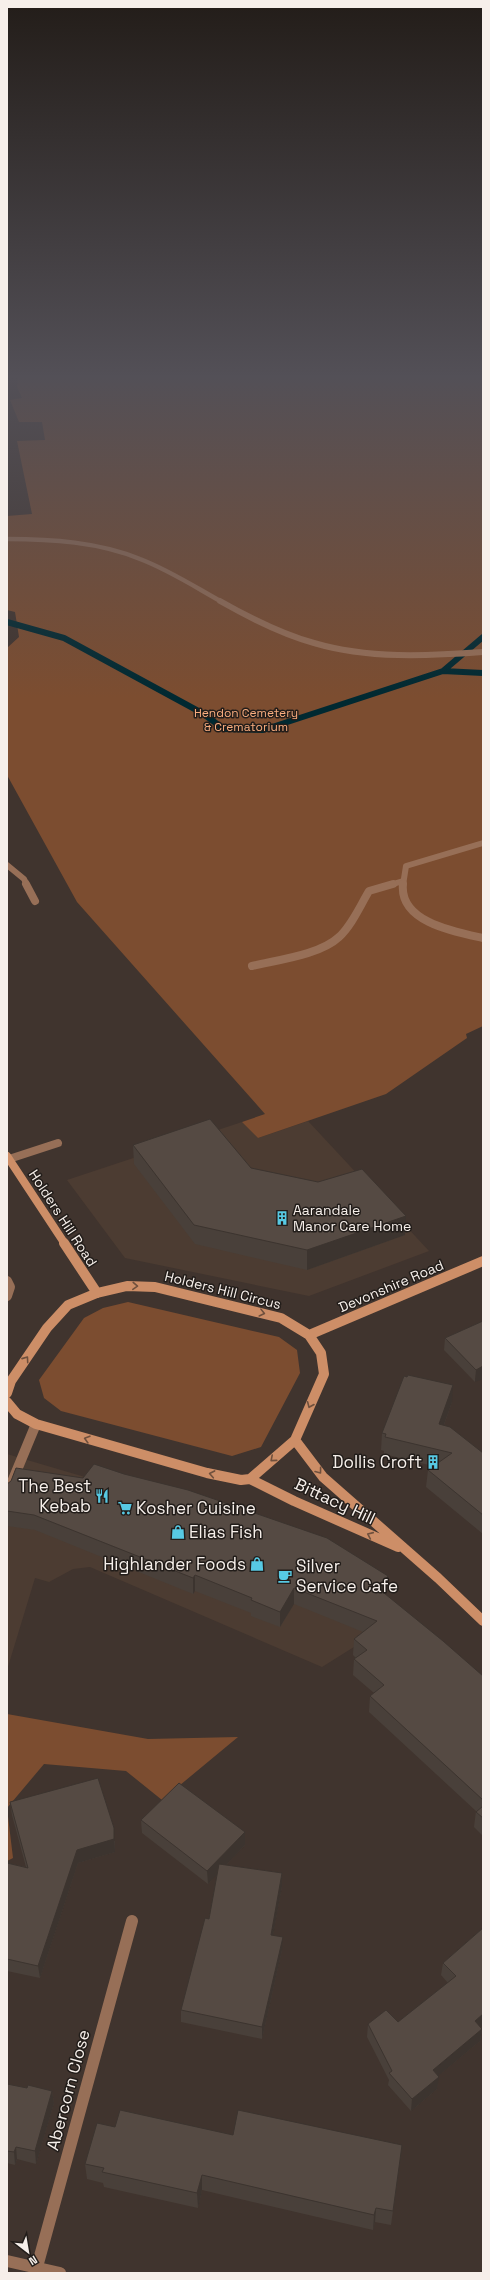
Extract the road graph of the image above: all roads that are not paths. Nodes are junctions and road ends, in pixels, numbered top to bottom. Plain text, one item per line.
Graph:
1 (7, 539) edge
2 (483, 652) edge
3 (483, 843) edge
4 (7, 865) edge
5 (403, 881) junction
6 (36, 901) dead end
7 (483, 938) edge
8 (252, 966) dead end
9 (58, 1143) dead end
10 (8, 1158) edge
11 (483, 1261) edge
12 (7, 1280) edge
13 (97, 1293) junction
14 (7, 1296) edge
15 (309, 1335) junction
16 (7, 1393) edge
17 (7, 1402) edge
18 (36, 1424) junction
19 (295, 1440) junction
20 (250, 1478) junction
21 (7, 1494) edge
22 (406, 1551) junction
23 (483, 1621) edge
24 (132, 1921) dead end
25 (7, 2261) edge
26 (37, 2267) junction
27 (60, 2273) edge

1 - 2 street
3 - 5 street
4 - 6 street
5 - 7 street
5 - 8 street
9 - 10 street
10 - 13 main road, Holders Hill Road
11 - 15 main road, Devonshire Road
12 - 14 street
13 -> 15 main road, Holders Hill Circus
16 -> 13 main road, Holders Hill Circus
15 -> 19 main road, Holders Hill Circus
17 - 18 main road
20 -> 18 main road
18 - 21 street
19 -> 20 main road, Holders Hill Circus
19 -> 22 main road, Bittacy Hill
22 -> 20 main road, Bittacy Hill
22 - 23 main road, Bittacy Hill
24 - 26 street, Abercorn Close
25 - 26 street
26 - 27 street

